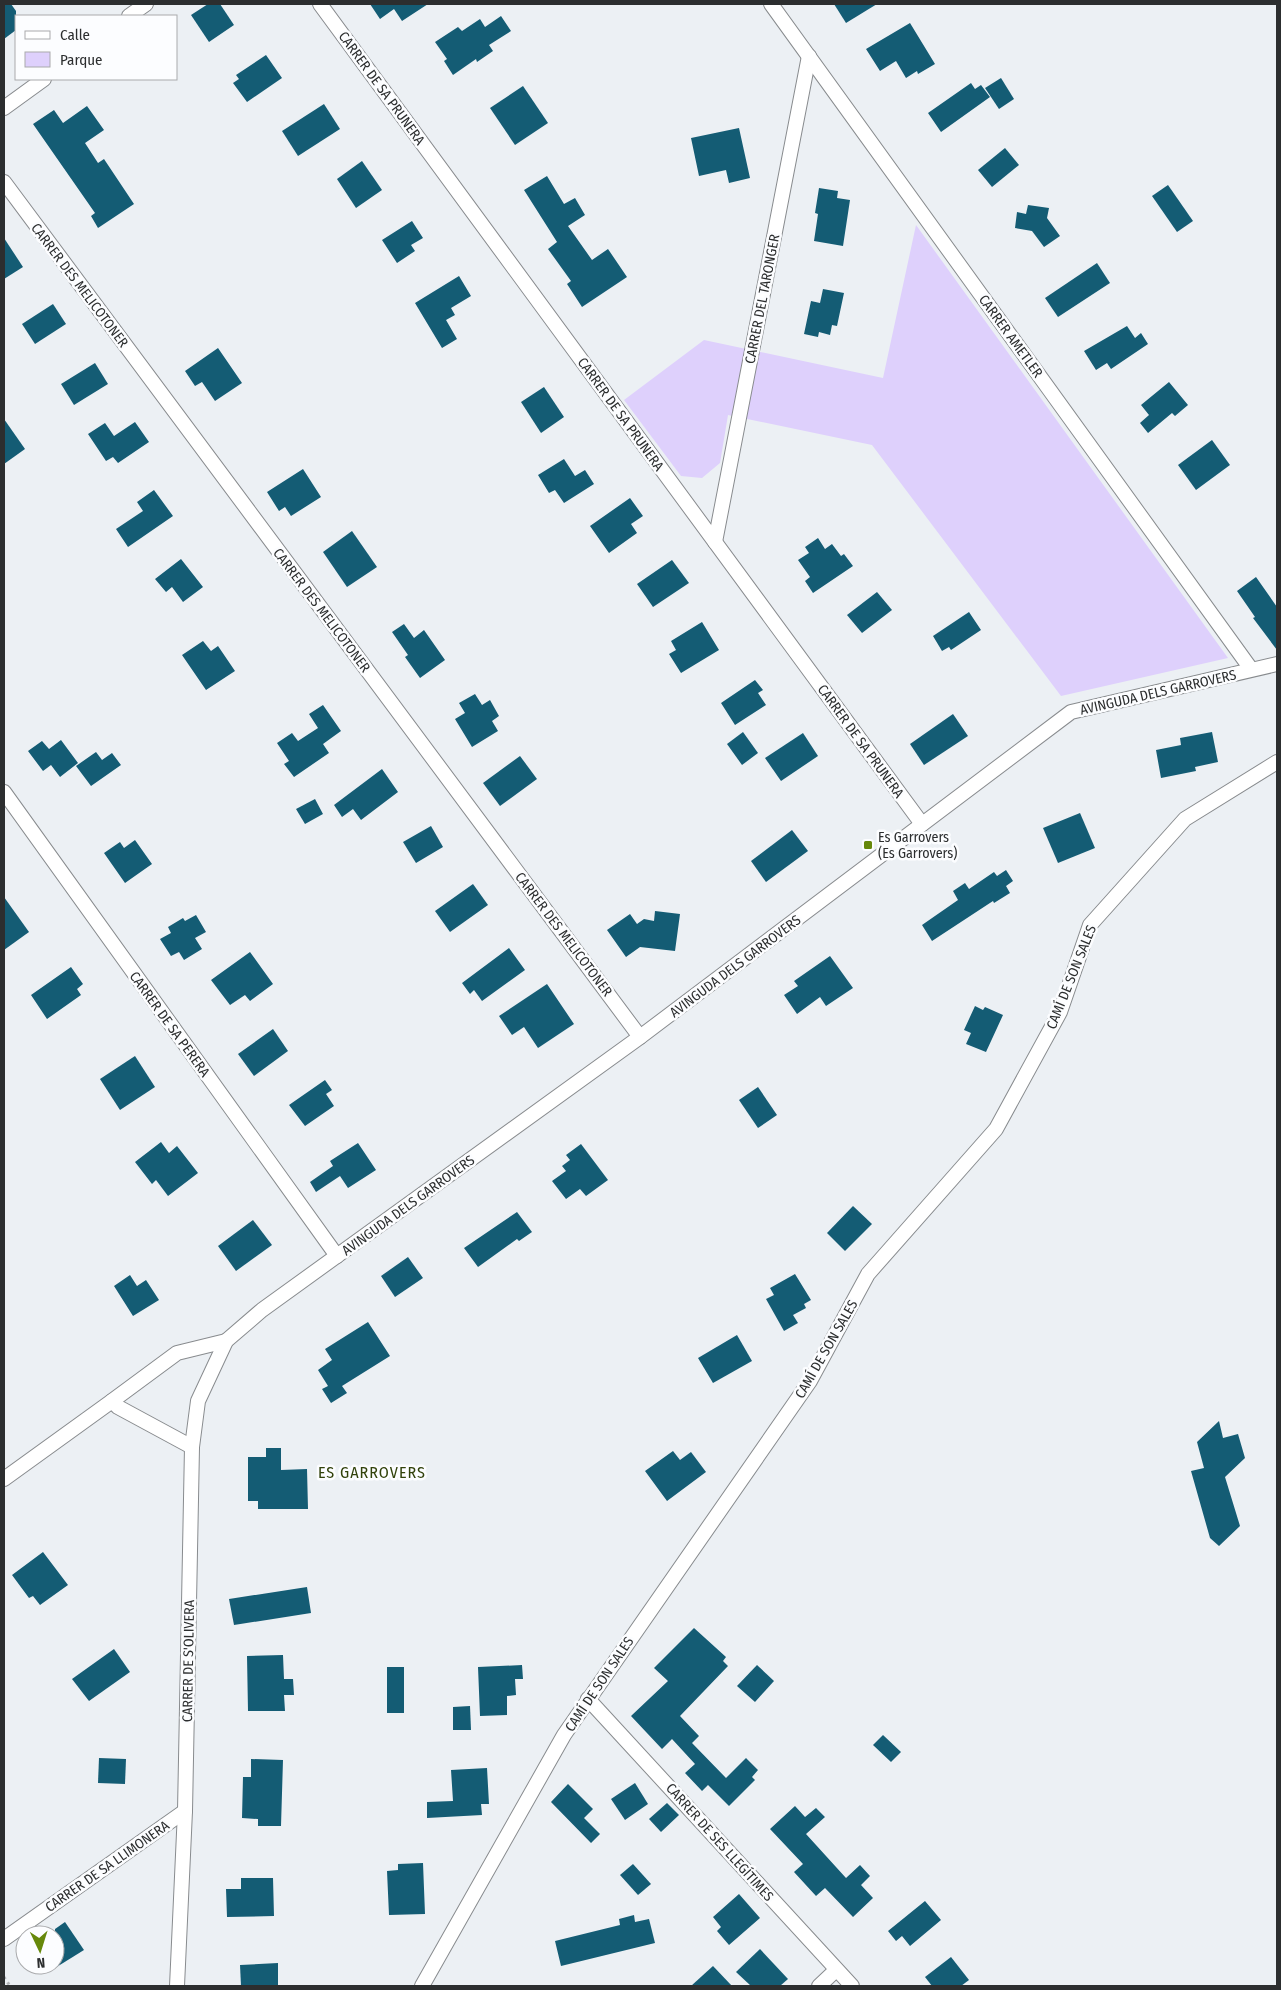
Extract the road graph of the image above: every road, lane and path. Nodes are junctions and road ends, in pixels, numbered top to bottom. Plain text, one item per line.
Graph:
1 (146, 4) edge
2 (320, 4) edge
3 (771, 4) edge
4 (130, 15) edge
5 (809, 56) junction
6 (43, 80) edge
7 (4, 108) edge
8 (4, 182) edge
9 (715, 542) junction
10 (1277, 664) edge
11 (1251, 669) junction
12 (1277, 762) edge
13 (4, 792) edge
14 (922, 824) junction
15 (640, 1037) junction
16 (337, 1256) junction
17 (226, 1341) junction
18 (112, 1401) junction
19 (192, 1447) junction
20 (4, 1479) edge
21 (588, 1699) junction
22 (185, 1811) junction
23 (4, 1939) edge
24 (836, 1970) junction
25 (4, 1977) edge
26 (10, 1986) edge
27 (177, 1986) edge
28 (422, 1986) edge
29 (819, 1986) edge
30 (852, 1986) edge

1 - 4 street
2 - 9 street, CARRER DE SA PRUNERA
3 - 5 street, CARRER AMETLER
5 - 9 street, CARRER DEL TARONGER
5 - 11 street, CARRER AMETLER
6 - 7 street
8 - 15 street, CARRER DES MELICOTONER
9 - 14 street, CARRER DE SA PRUNERA
10 - 11 street, AVINGUDA DELS GARROVERS
11 - 14 street, AVINGUDA DELS GARROVERS
12 - 21 street, CAMÍ DE SON SALES
13 - 16 street, CARRER DE SA PERERA
14 - 15 street, AVINGUDA DELS GARROVERS
15 - 16 street, AVINGUDA DELS GARROVERS
16 - 17 street, AVINGUDA DELS GARROVERS
17 - 18 street
17 - 19 street, CARRER DE S'OLIVERA
18 - 19 street
18 - 20 street
19 - 22 street, CARRER DE S'OLIVERA
21 - 24 street, CARRER DE SES LLEGÍTIMES
21 - 28 street, CAMÍ DE SON SALES
22 - 23 street, CARRER DE SA LLIMONERA
22 - 27 street, CARRER DE S'OLIVERA
24 - 29 street
24 - 30 street, CARRER DE SES LLEGÍTIMES
25 - 26 path

